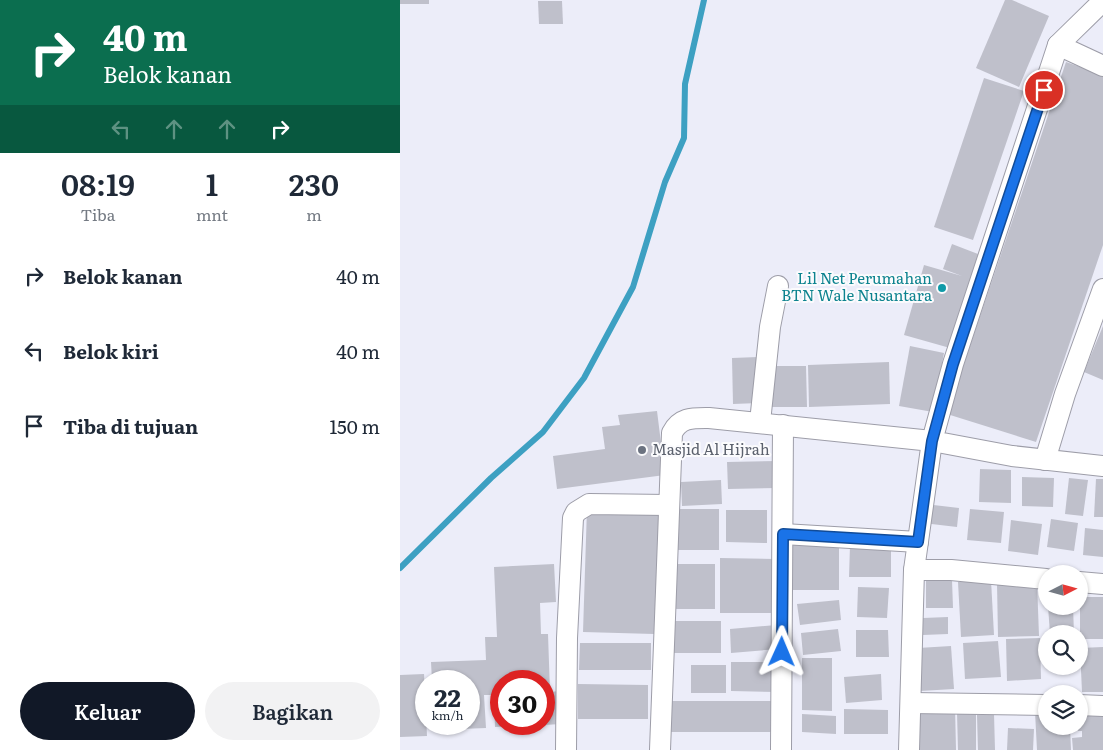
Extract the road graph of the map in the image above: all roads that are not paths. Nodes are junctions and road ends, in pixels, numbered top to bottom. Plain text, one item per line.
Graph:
1 (1103, 0) edge
2 (1058, 45) junction
3 (1103, 66) edge
4 (778, 286) dead end
5 (1103, 289) edge
6 (760, 422) junction
7 (784, 425) junction
8 (932, 441) junction
9 (1045, 460) junction
10 (1103, 466) edge
11 (668, 505) junction
12 (783, 534) junction
13 (918, 542) junction
14 (914, 570) junction
15 (1038, 579) edge
16 (1088, 583) edge
17 (1103, 584) edge
18 (911, 703) junction
19 (1038, 705) edge
20 (1088, 705) edge
21 (1103, 706) edge
22 (566, 750) edge
23 (660, 750) edge
24 (781, 750) edge
25 (908, 750) edge

1 - 2 street
2 - 3 street
2 - 8 street
4 - 6 street
5 - 9 street
6 - 7 street
6 - 11 street
7 - 8 street
7 - 12 street
8 - 9 street
8 - 13 street
9 - 10 street
11 - 22 street
11 - 23 street
12 - 13 street
12 - 24 street
13 - 14 street
14 - 15 street
14 - 18 street
16 - 17 street
18 - 19 street
18 - 25 street
20 - 21 street

